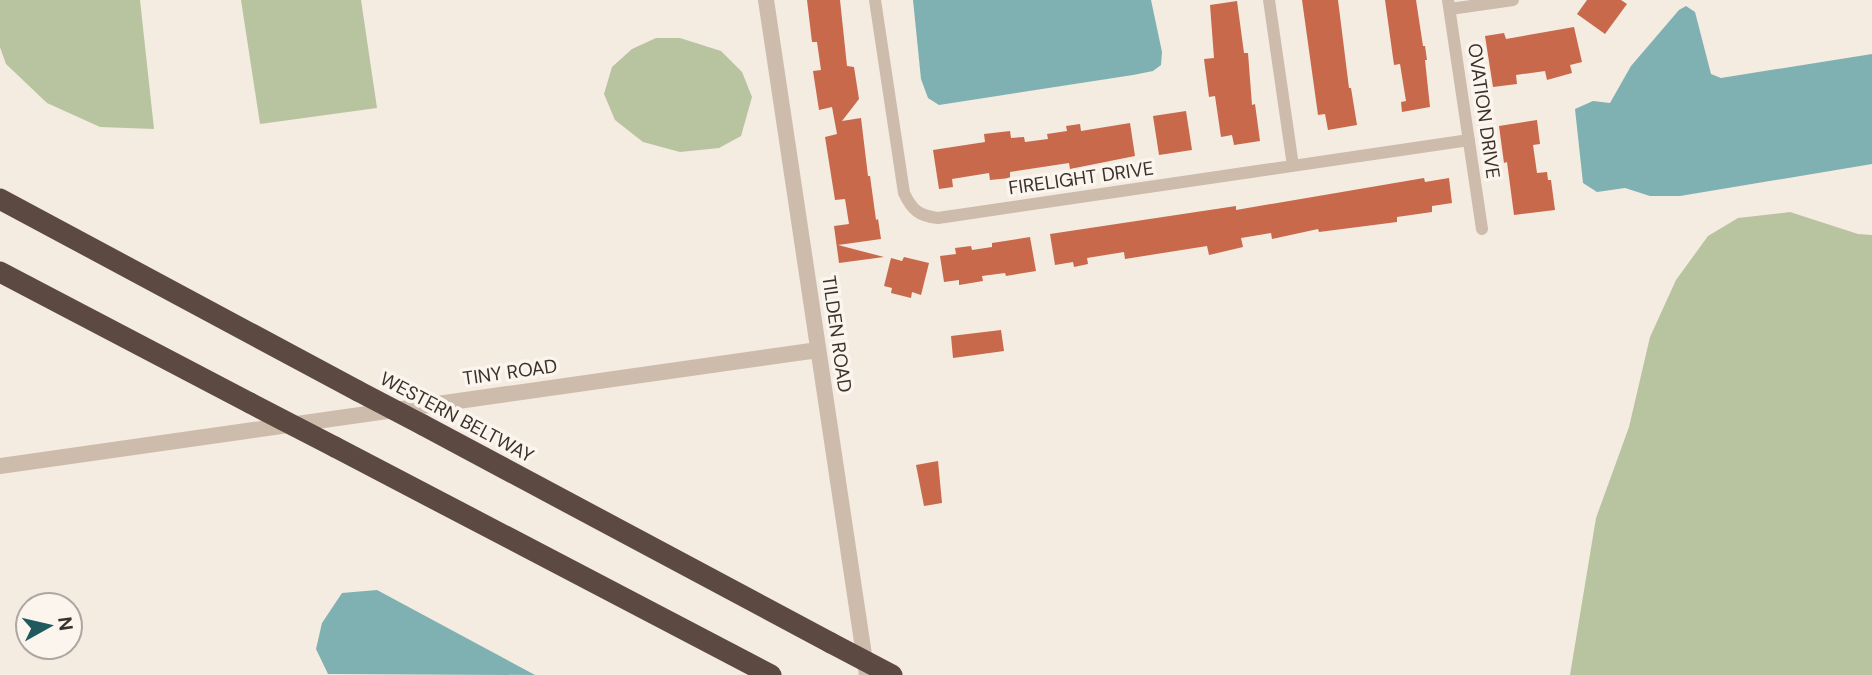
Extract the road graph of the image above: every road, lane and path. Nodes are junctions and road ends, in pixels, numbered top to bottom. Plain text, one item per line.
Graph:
1 (766, 0) edge
2 (875, 0) edge
3 (1269, 0) edge
4 (1513, 0) edge
5 (1449, 5) edge
6 (1469, 141) junction
7 (1293, 166) junction
8 (0, 199) edge
9 (1482, 229) dead end
10 (0, 272) edge
11 (818, 350) junction
12 (0, 466) edge
13 (771, 675) edge
14 (867, 675) edge
15 (892, 675) edge

1 - 11 street, TILDEN ROAD
2 - 7 street, FIRELIGHT DRIVE
3 - 7 street
4 - 5 street
5 - 6 street, OVATION DRIVE
6 - 7 street, FIRELIGHT DRIVE
6 - 9 street, OVATION DRIVE
8 - 15 highway, WESTERN BELTWAY, bridge
10 - 13 highway, bridge
11 - 12 street, TINY ROAD
11 - 14 street, TILDEN ROAD

